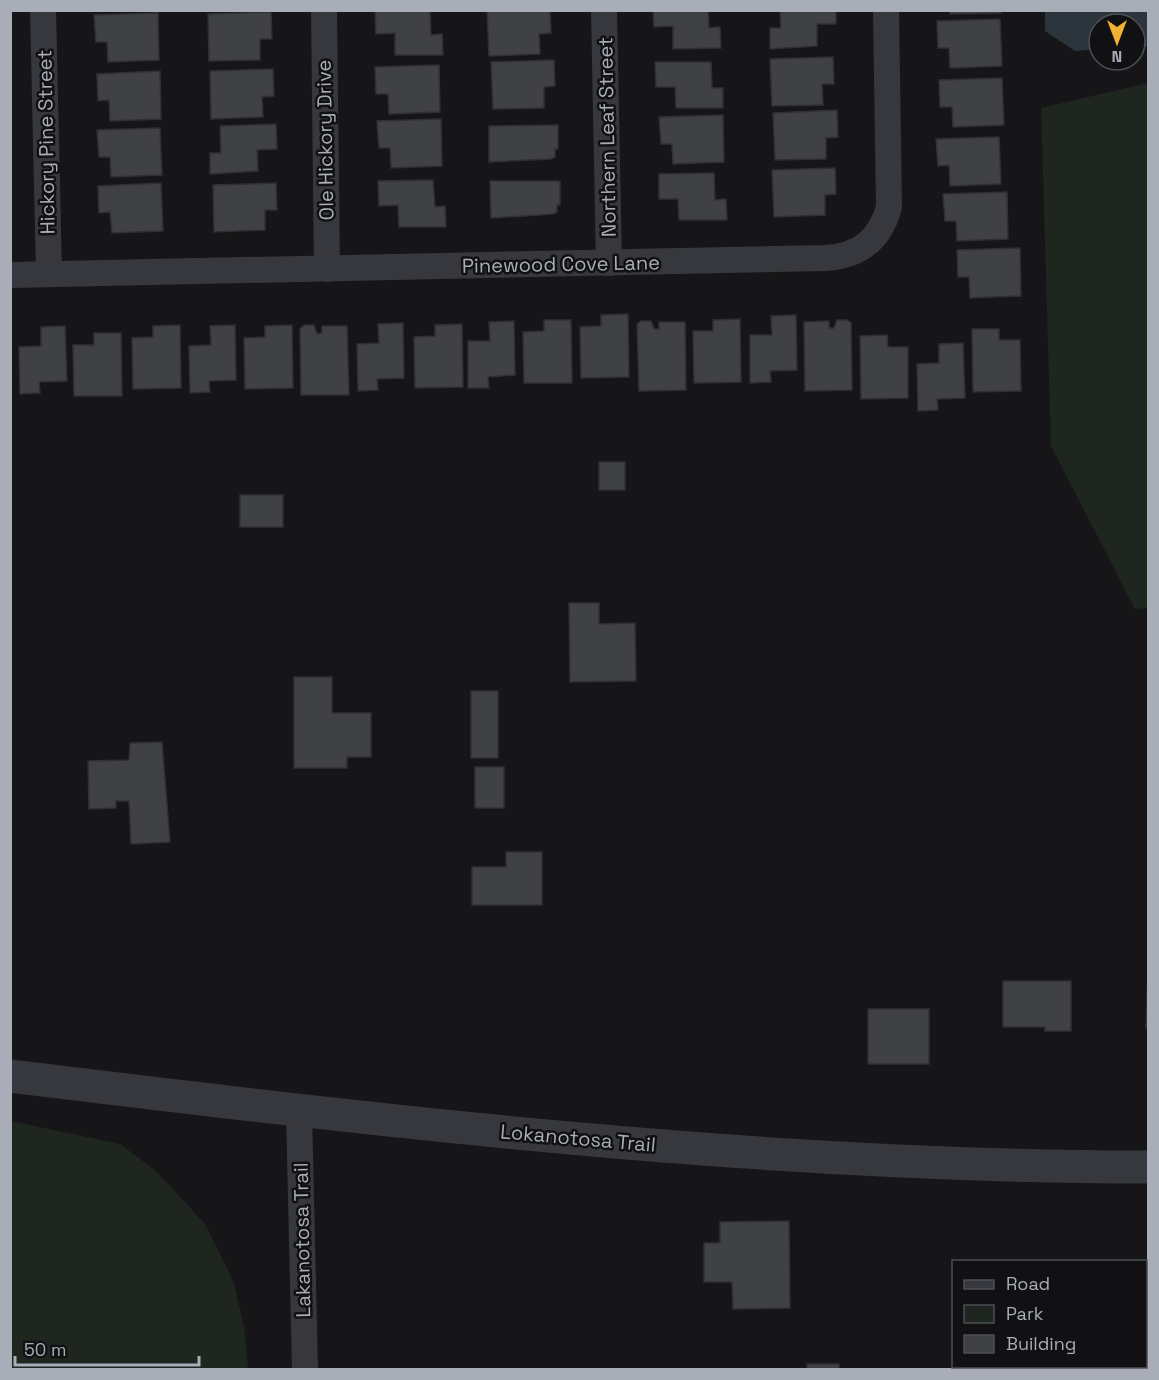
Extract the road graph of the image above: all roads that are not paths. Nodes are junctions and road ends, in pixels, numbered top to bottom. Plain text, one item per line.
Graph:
1 (43, 10) edge
2 (324, 10) edge
3 (604, 10) edge
4 (886, 10) edge
5 (609, 263) junction
6 (327, 269) junction
7 (49, 274) junction
8 (10, 275) edge
9 (10, 1076) edge
10 (298, 1111) junction
11 (1149, 1167) edge
12 (305, 1370) edge

1 - 7 street, Hickory Pine Street
2 - 6 street, Ole Hickory Drive
3 - 5 street, Northern Leaf Street
4 - 5 street, Pinewood Cove Lane
5 - 6 street, Pinewood Cove Lane
6 - 7 street, Pinewood Cove Lane
7 - 8 street, Pinewood Cove Lane
9 - 10 street, Lokanotosa Trail
10 - 11 street, Lokanotosa Trail
10 - 12 street, Lakanotosa Trail

